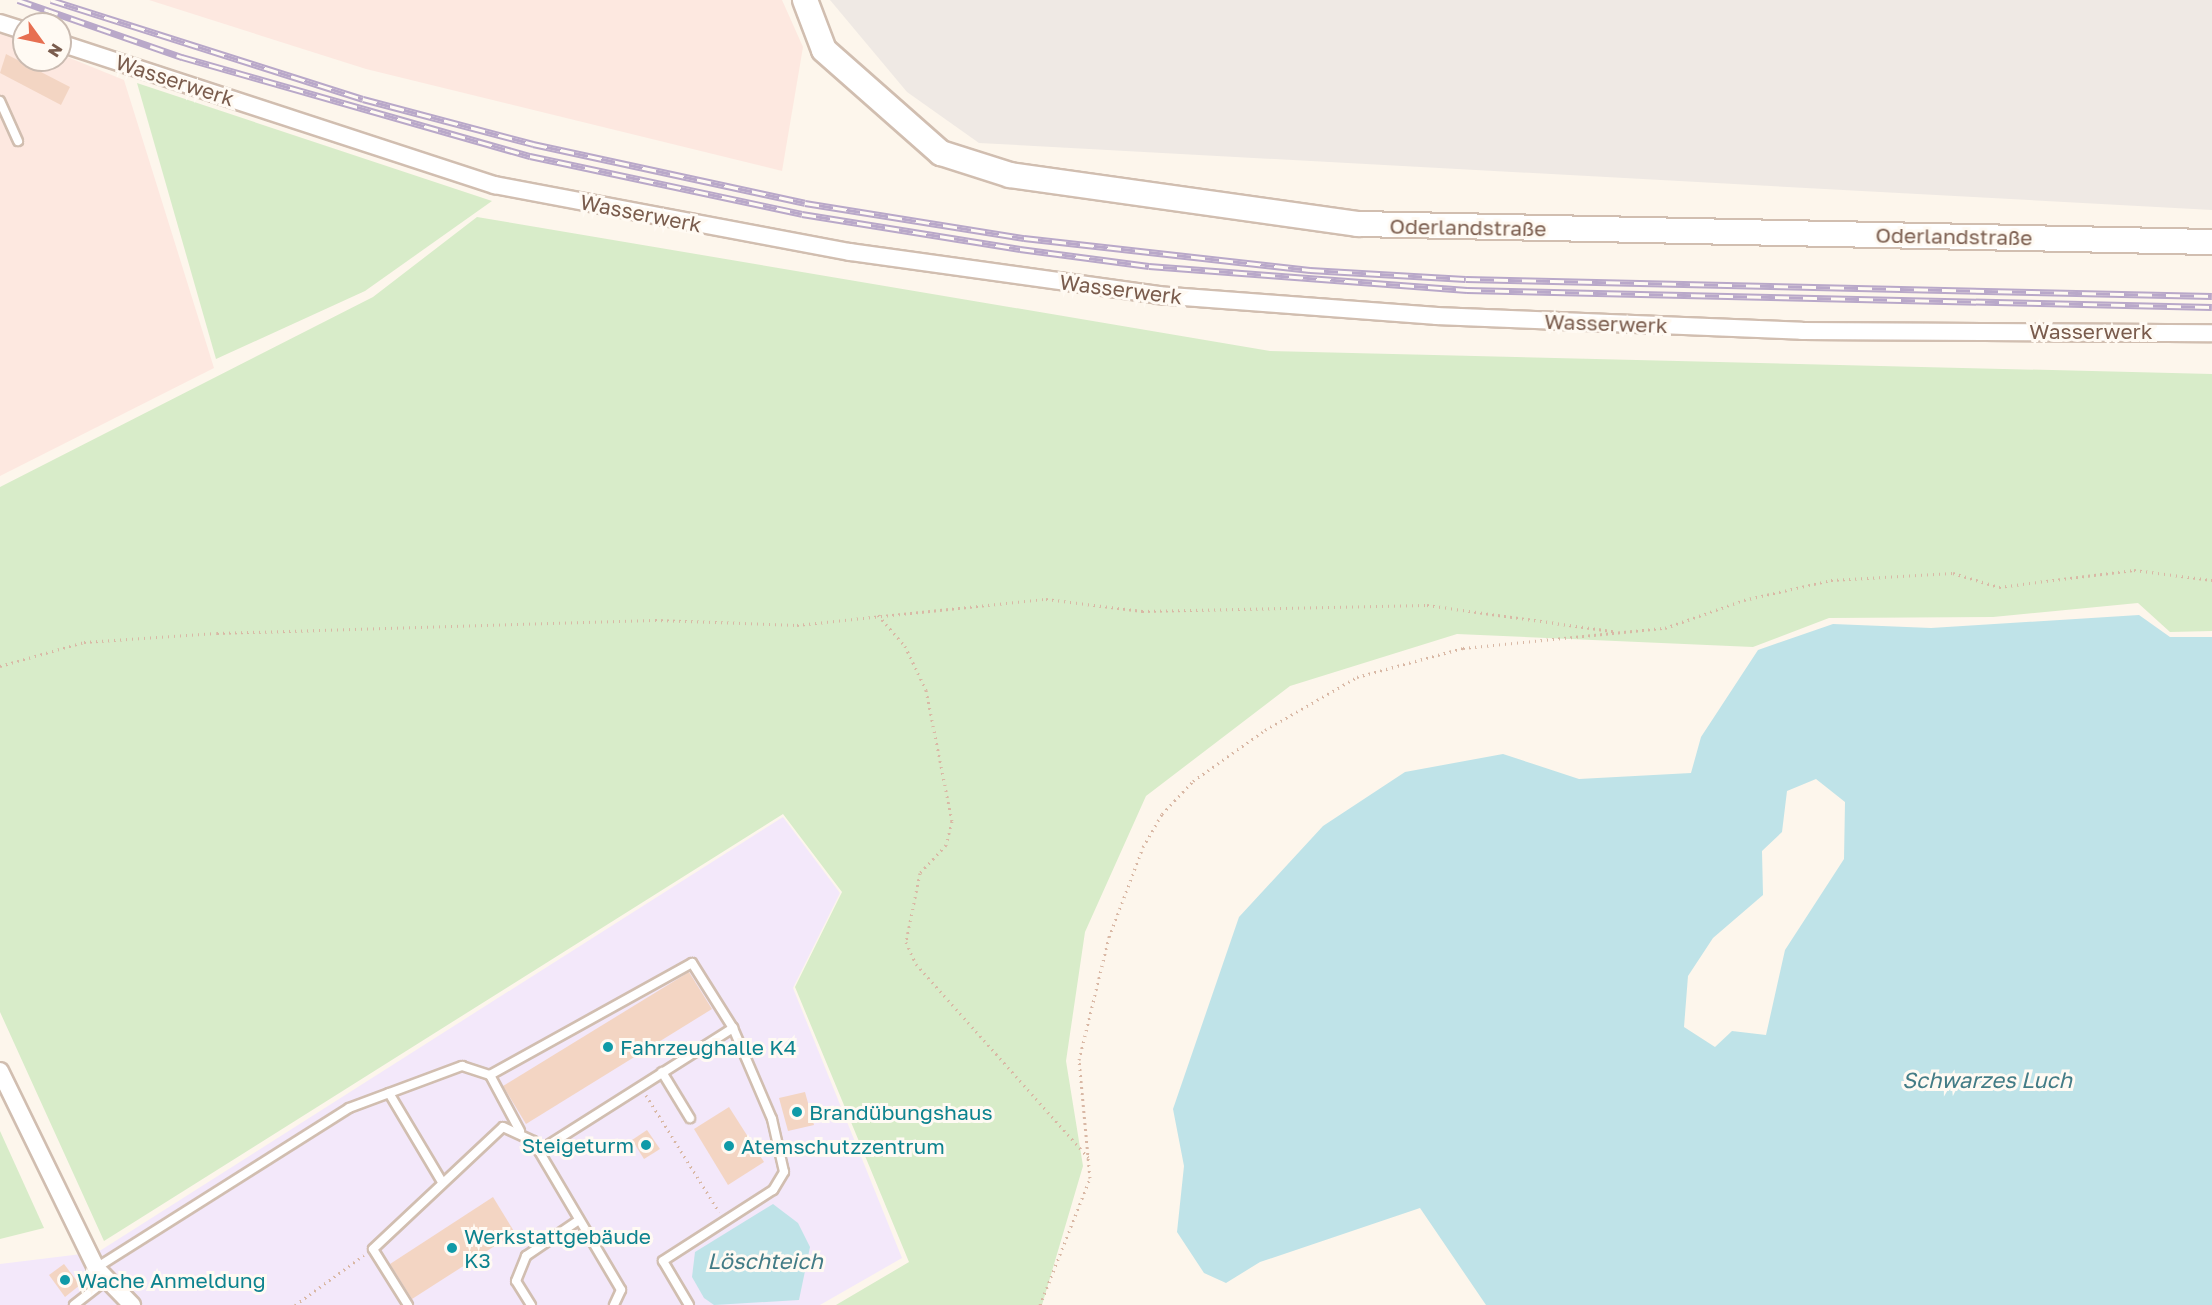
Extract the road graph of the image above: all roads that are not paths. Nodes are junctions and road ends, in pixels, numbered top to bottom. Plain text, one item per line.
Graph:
1 (805, 0) edge
2 (72, 47) edge
3 (0, 101) edge
4 (18, 141) dead end
5 (2212, 242) edge
6 (2212, 333) edge
7 (733, 1028) junction
8 (0, 1071) edge
9 (662, 1072) junction
10 (490, 1075) junction
11 (388, 1093) junction
12 (690, 1118) dead end
13 (520, 1131) junction
14 (539, 1151) junction
15 (442, 1182) junction
16 (579, 1220) junction
17 (101, 1275) junction
18 (74, 1305) edge
19 (132, 1305) edge
20 (408, 1305) edge
21 (531, 1305) edge
22 (614, 1305) edge
23 (689, 1305) edge

1 - 5 street, Oderlandstraße
2 - 6 street, Wasserwerk
3 - 4 lane
7 - 9 lane
7 - 10 lane
7 - 23 lane
8 - 17 street
9 - 12 lane
9 - 14 lane
10 - 11 lane
10 - 13 lane
11 - 15 lane
11 - 17 lane
13 - 14 lane
13 - 15 lane
14 - 16 lane
15 - 20 lane
16 - 21 lane
16 - 22 lane
17 - 18 lane
17 - 19 street

